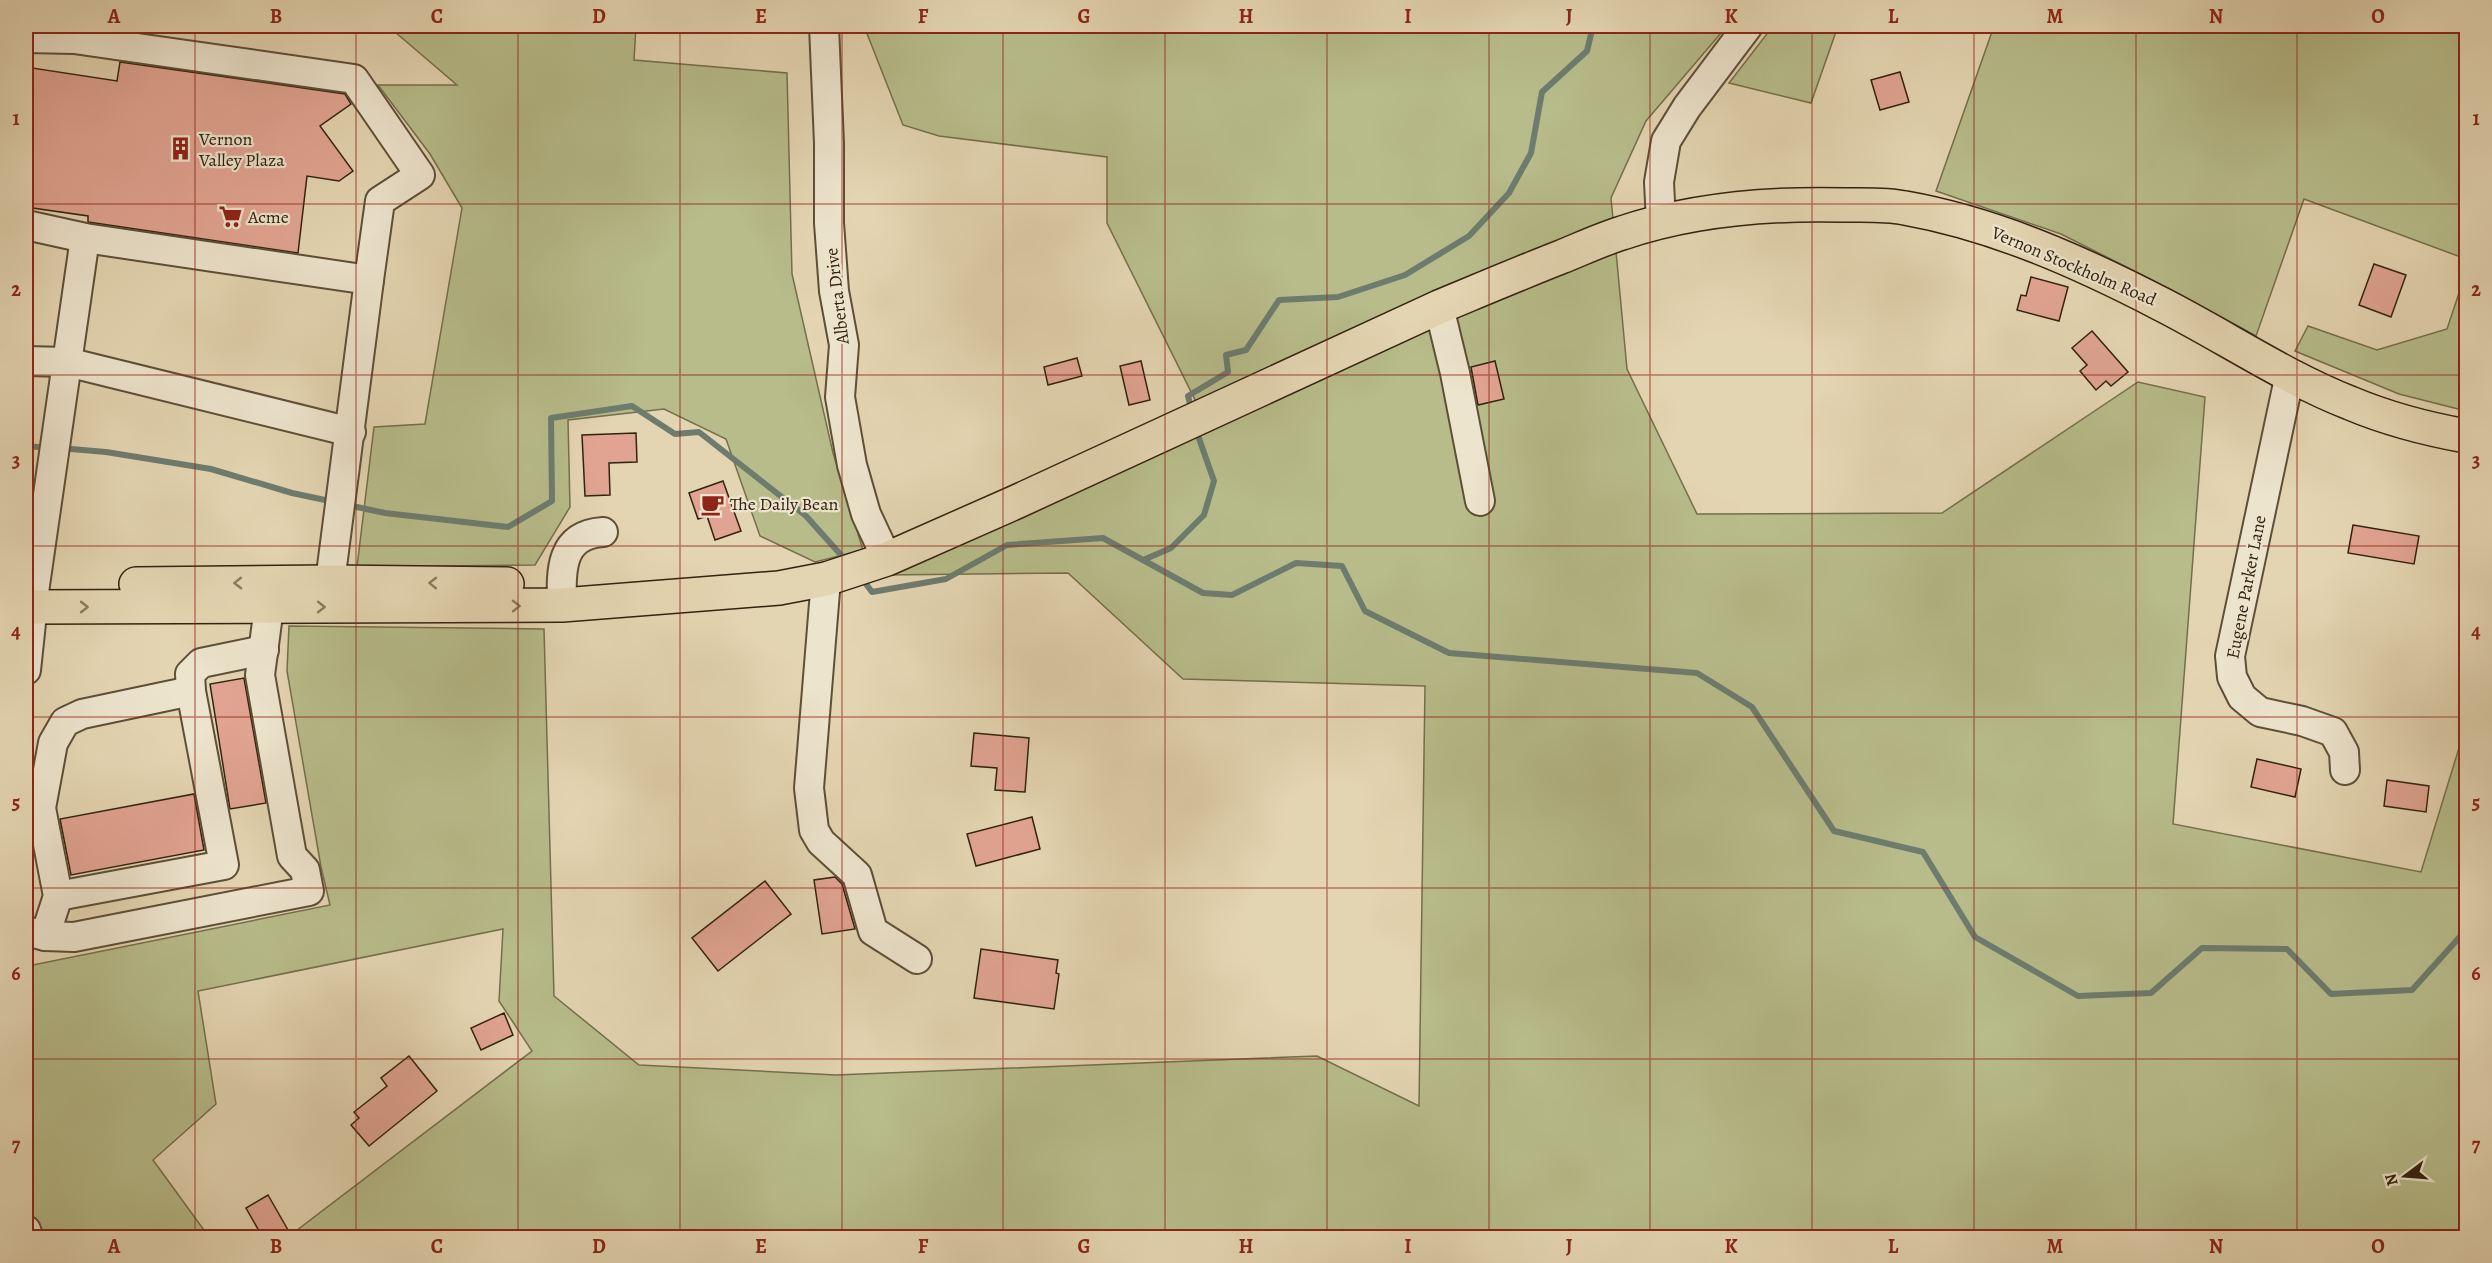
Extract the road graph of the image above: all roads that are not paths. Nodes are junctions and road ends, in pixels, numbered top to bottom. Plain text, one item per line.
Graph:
1 (824, 26) edge
2 (1748, 26) edge
3 (26, 38) edge
4 (1661, 222) junction
5 (26, 225) edge
6 (85, 238) junction
7 (369, 280) junction
8 (1439, 307) junction
9 (26, 361) edge
10 (67, 362) junction
11 (2290, 374) junction
12 (351, 432) junction
13 (2466, 436) edge
14 (1480, 501) dead end
15 (603, 532) dead end
16 (887, 559) junction
17 (826, 579) junction
18 (330, 582) junction
19 (562, 594) junction
20 (30, 596) edge
21 (269, 606) junction
22 (264, 650) junction
23 (26, 670) edge
24 (191, 691) junction
25 (2345, 770) dead end
26 (58, 896) junction
27 (35, 934) edge
28 (917, 959) dead end
29 (26, 1230) edge
30 (29, 1238) edge

1 - 16 street, Alberta Drive
2 - 4 street
3 - 7 street
4 - 8 main road, Vernon Stockholm Road
4 - 11 main road, Vernon Stockholm Road
5 - 6 street
6 - 7 street
6 - 10 street
7 - 12 street
8 - 14 street
8 - 16 main road, Vernon Stockholm Road
9 - 10 street
10 - 12 street
10 - 20 street
11 - 13 main road, Vernon Stockholm Road
11 - 25 street, Eugene Parker Lane
12 - 18 street
15 - 19 street
16 - 17 main road, Vernon Stockholm Road
17 - 19 main road, Vernon Stockholm Road
17 - 28 street
19 -> 18 main road
18 -> 20 main road
21 -> 19 main road
20 -> 21 main road
20 - 23 street
21 - 22 street
22 - 24 street
22 - 27 street
24 - 26 street
24 - 26 street
26 - 27 street
29 - 30 street

